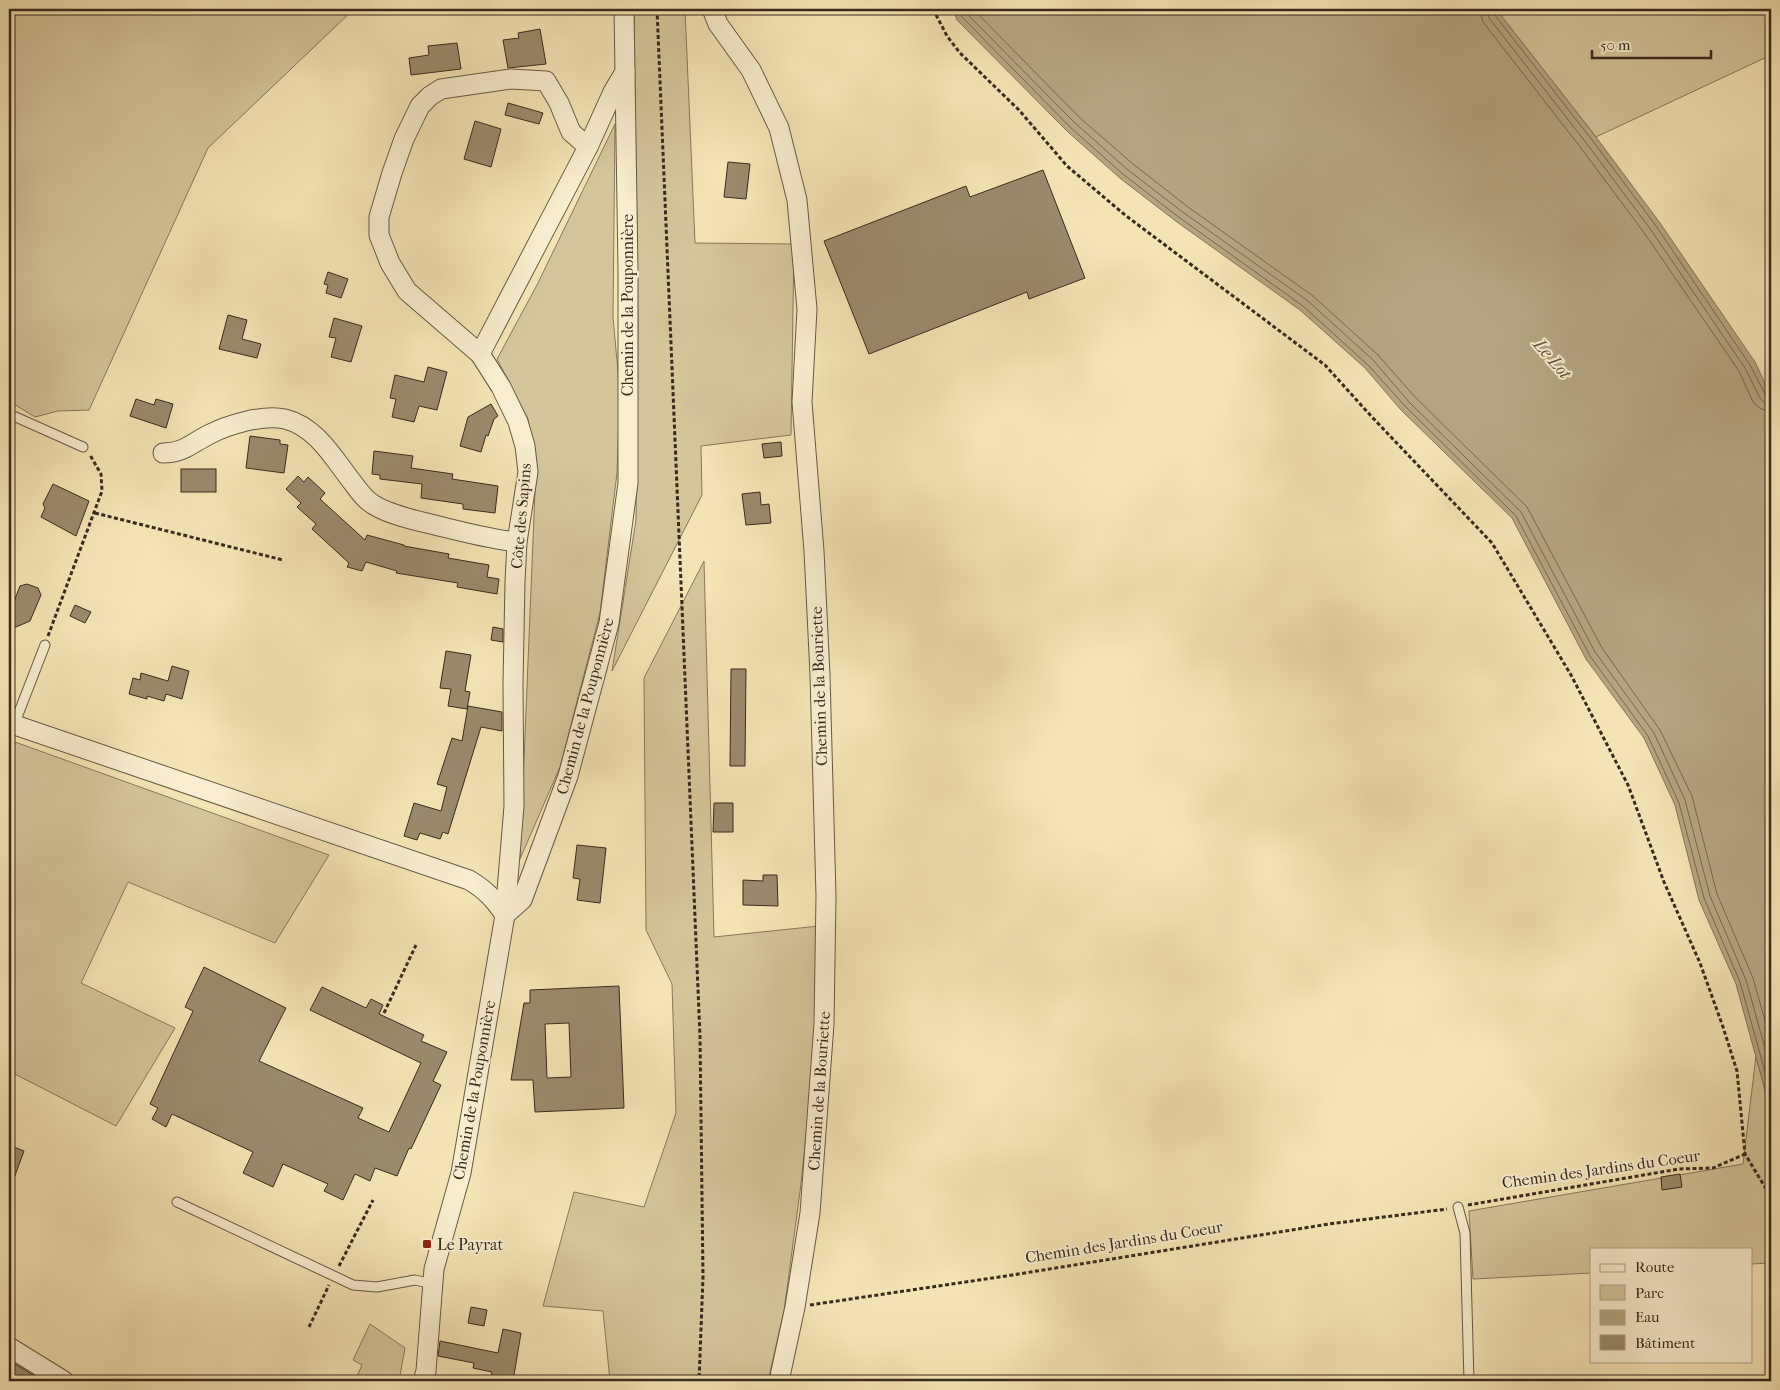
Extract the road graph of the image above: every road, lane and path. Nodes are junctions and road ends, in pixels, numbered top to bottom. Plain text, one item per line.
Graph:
1 (624, 9) edge
2 (657, 9) edge
3 (712, 9) edge
4 (933, 9) edge
5 (625, 72) junction
6 (588, 147) junction
7 (480, 354) junction
8 (9, 414) edge
9 (83, 447) joint
10 (163, 453) dead end
11 (95, 513) junction
12 (517, 542) junction
13 (283, 560) dead end
14 (45, 645) joint
15 (12, 724) edge
16 (505, 915) junction
17 (416, 945) dead end
18 (384, 1013) dead end
19 (1745, 1154) junction
20 (1771, 1197) edge
21 (373, 1200) dead end
22 (177, 1202) dead end
23 (1458, 1207) junction
24 (333, 1276) junction
25 (433, 1284) junction
26 (795, 1307) junction
27 (309, 1327) dead end
28 (9, 1347) edge
29 (64, 1381) edge
30 (423, 1381) edge
31 (699, 1381) edge
32 (779, 1381) edge
33 (1469, 1381) edge

1 - 5 street, Chemin de la Pouponnière
2 - 31 path
3 - 26 street, Chemin de la Bouriette
4 - 19 path
5 - 6 street
5 - 16 street, Chemin de la Pouponnière
6 - 7 street
6 - 7 street, Côte des Sapins
7 - 12 street, Côte des Sapins
8 - 9 lane
9 - 11 path
10 - 12 street
11 - 13 path
11 - 14 path
12 - 16 street, Côte des Sapins
14 - 15 lane
15 - 16 street
16 - 25 street, Chemin de la Pouponnière
17 - 18 path
19 - 20 path
19 - 23 path, Chemin des Jardins du Coeur
21 - 24 path
22 - 24 lane
23 - 26 path, Chemin des Jardins du Coeur
23 - 33 lane
24 - 25 lane
24 - 27 path
25 - 30 street, Chemin de la Pouponnière
26 - 32 street, Chemin de la Bouriette
28 - 29 street

